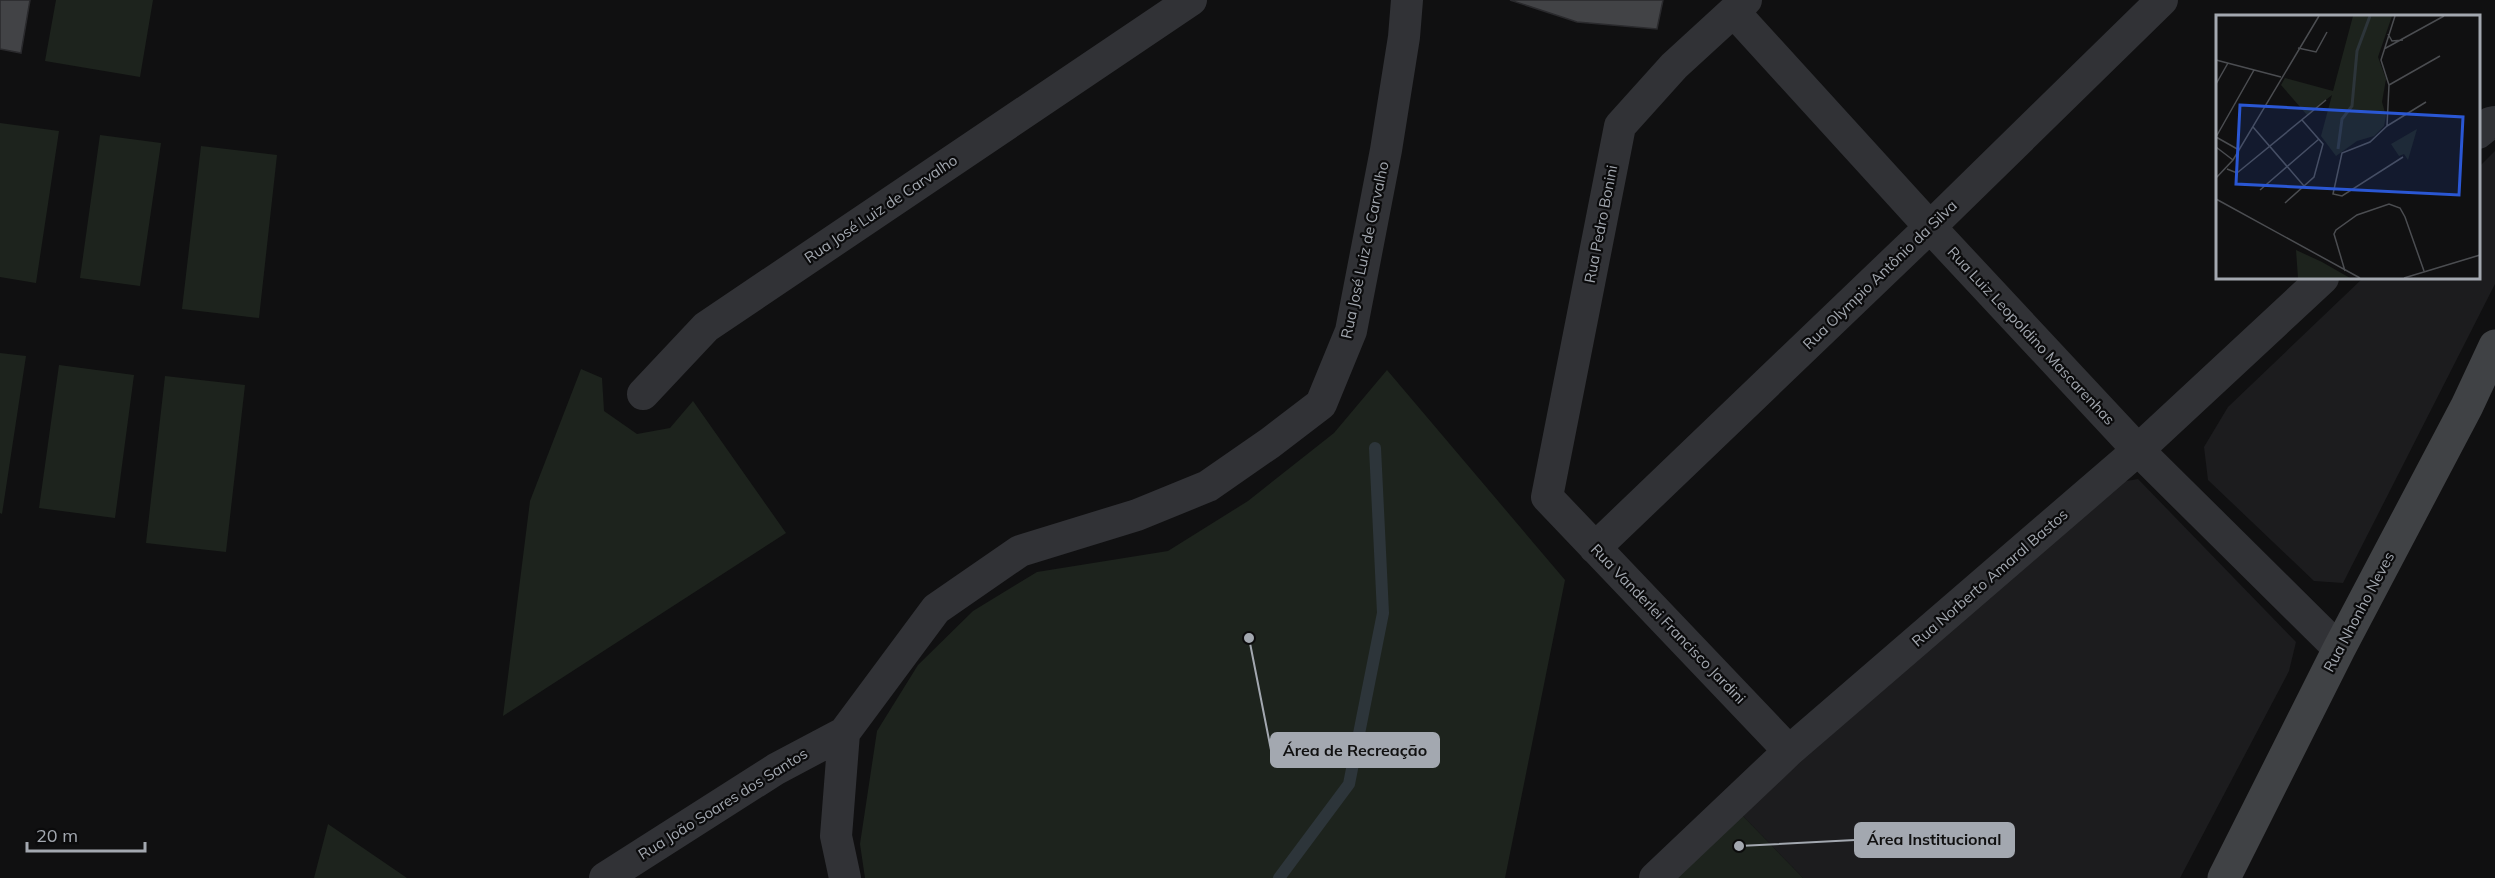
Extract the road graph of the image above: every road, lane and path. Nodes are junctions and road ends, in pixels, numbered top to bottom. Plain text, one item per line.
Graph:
1 (1191, 0) edge
2 (1407, 0) edge
3 (2162, 0) edge
4 (1740, 6) edge
5 (2495, 122) edge
6 (2480, 131) edge
7 (1930, 227) junction
8 (2322, 279) edge
9 (2495, 346) edge
10 (2488, 381) edge
11 (643, 393) dead end
12 (2138, 450) junction
13 (1547, 497) joint
14 (1595, 548) junction
15 (2339, 649) junction
16 (844, 733) junction
17 (1790, 751) junction
18 (605, 878) edge
19 (845, 878) edge
20 (1655, 878) edge
21 (2224, 878) edge

1 - 11 street, Rua José Luiz de Carvalho
2 - 16 street, Rua José Luiz de Carvalho
3 - 7 street, Rua Olympio Antônio da Silva
4 - 7 street, Rua Luiz Leopoldino Mascarenhas
4 - 13 street, Rua Pedro Bonini
5 - 6 street
7 - 12 street, Rua Luiz Leopoldino Mascarenhas
7 - 14 street, Rua Olympio Antônio da Silva
8 - 12 street, Rua Norberto Amaral Bastos
9 - 10 street, Rua Nhonho Neves
10 - 15 street, Rua Nhonho Neves
12 - 15 street, Rua Luiz Leopoldino Mascarenhas
12 - 17 street, Rua Norberto Amaral Bastos
13 - 14 street, Rua Vanderlei Francisco Jardini
14 - 17 street, Rua Vanderlei Francisco Jardini
15 - 21 street, Rua Nhonho Neves
16 - 18 street, Rua João Soares dos Santos
16 - 19 street
17 - 20 street, Rua Norberto Amaral Bastos

